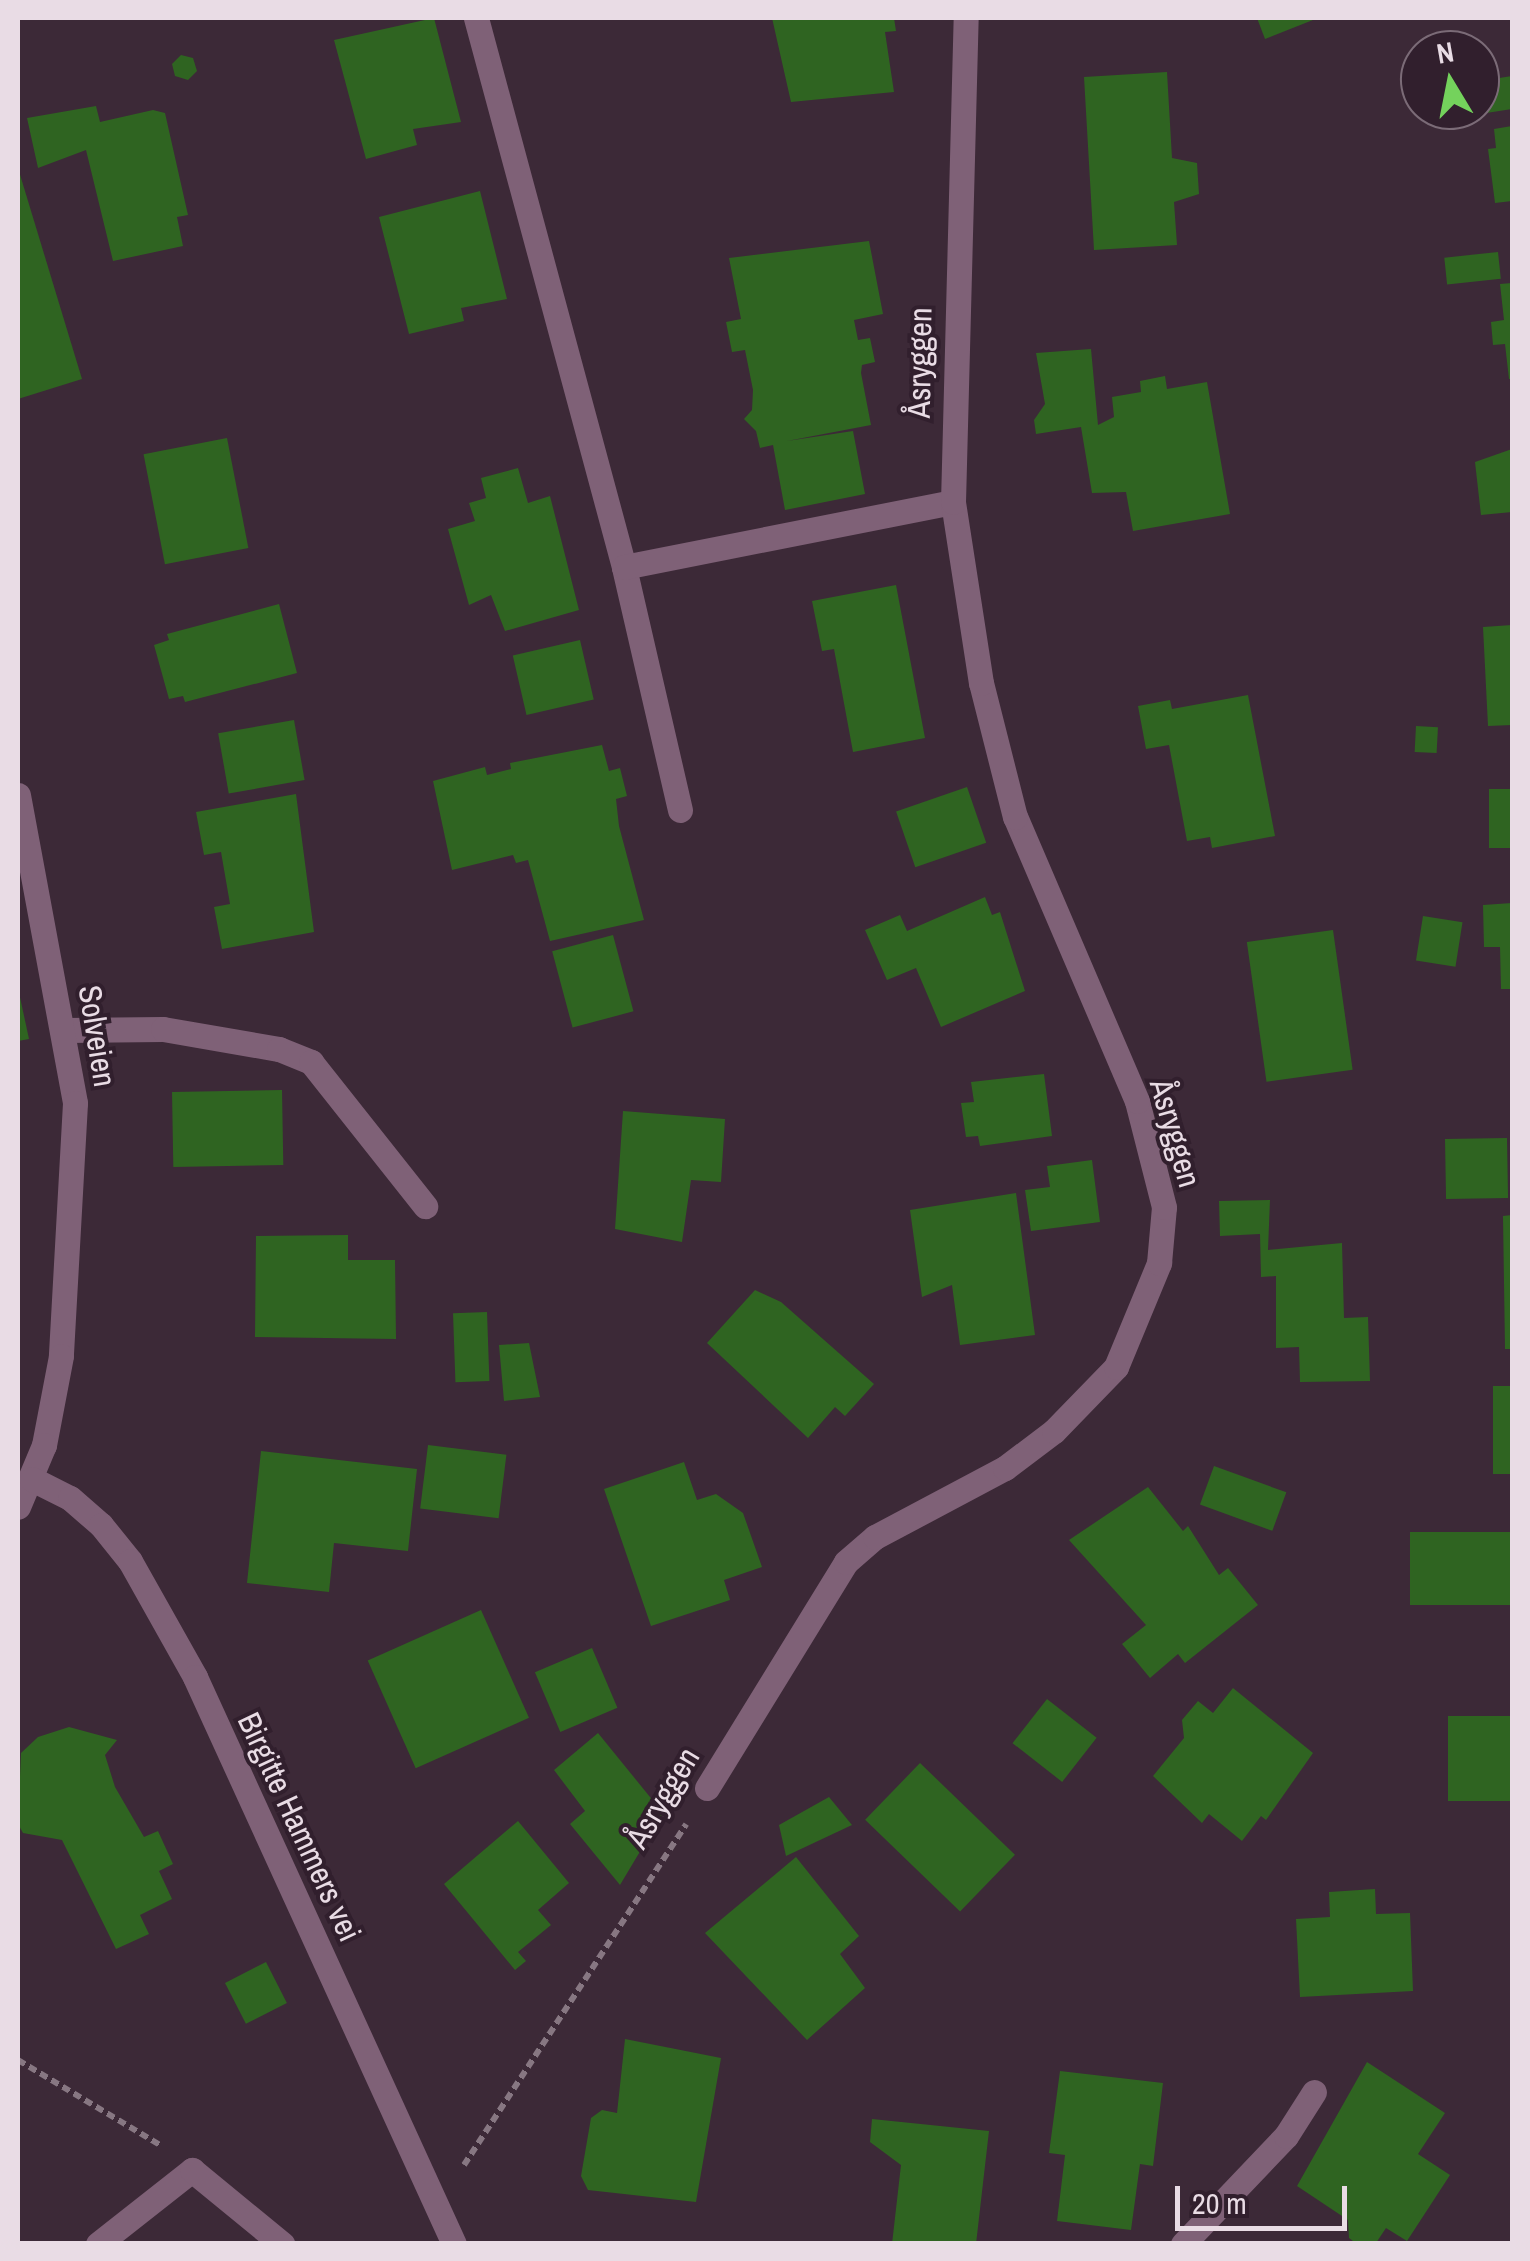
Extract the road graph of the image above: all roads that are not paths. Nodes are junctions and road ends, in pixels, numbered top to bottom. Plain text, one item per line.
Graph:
1 (476, 18) edge
2 (966, 18) edge
3 (953, 502) junction
4 (624, 567) junction
5 (19, 806) edge
6 (680, 810) dead end
7 (64, 1030) junction
8 (425, 1206) dead end
9 (32, 1479) junction
10 (18, 1508) edge
11 (707, 1788) road end
12 (1314, 2092) dead end
13 (98, 2244) edge
14 (282, 2244) edge
15 (454, 2244) edge
16 (1183, 2244) edge

1 - 4 street
2 - 3 street, Åsryggen
3 - 4 street
3 - 11 street, Åsryggen
4 - 6 street
5 - 7 street, Solveien
7 - 8 street
7 - 9 street, Solveien
9 - 10 street, Solveien
9 - 15 street, Birgitte Hammers vei
12 - 16 street
13 - 14 street

